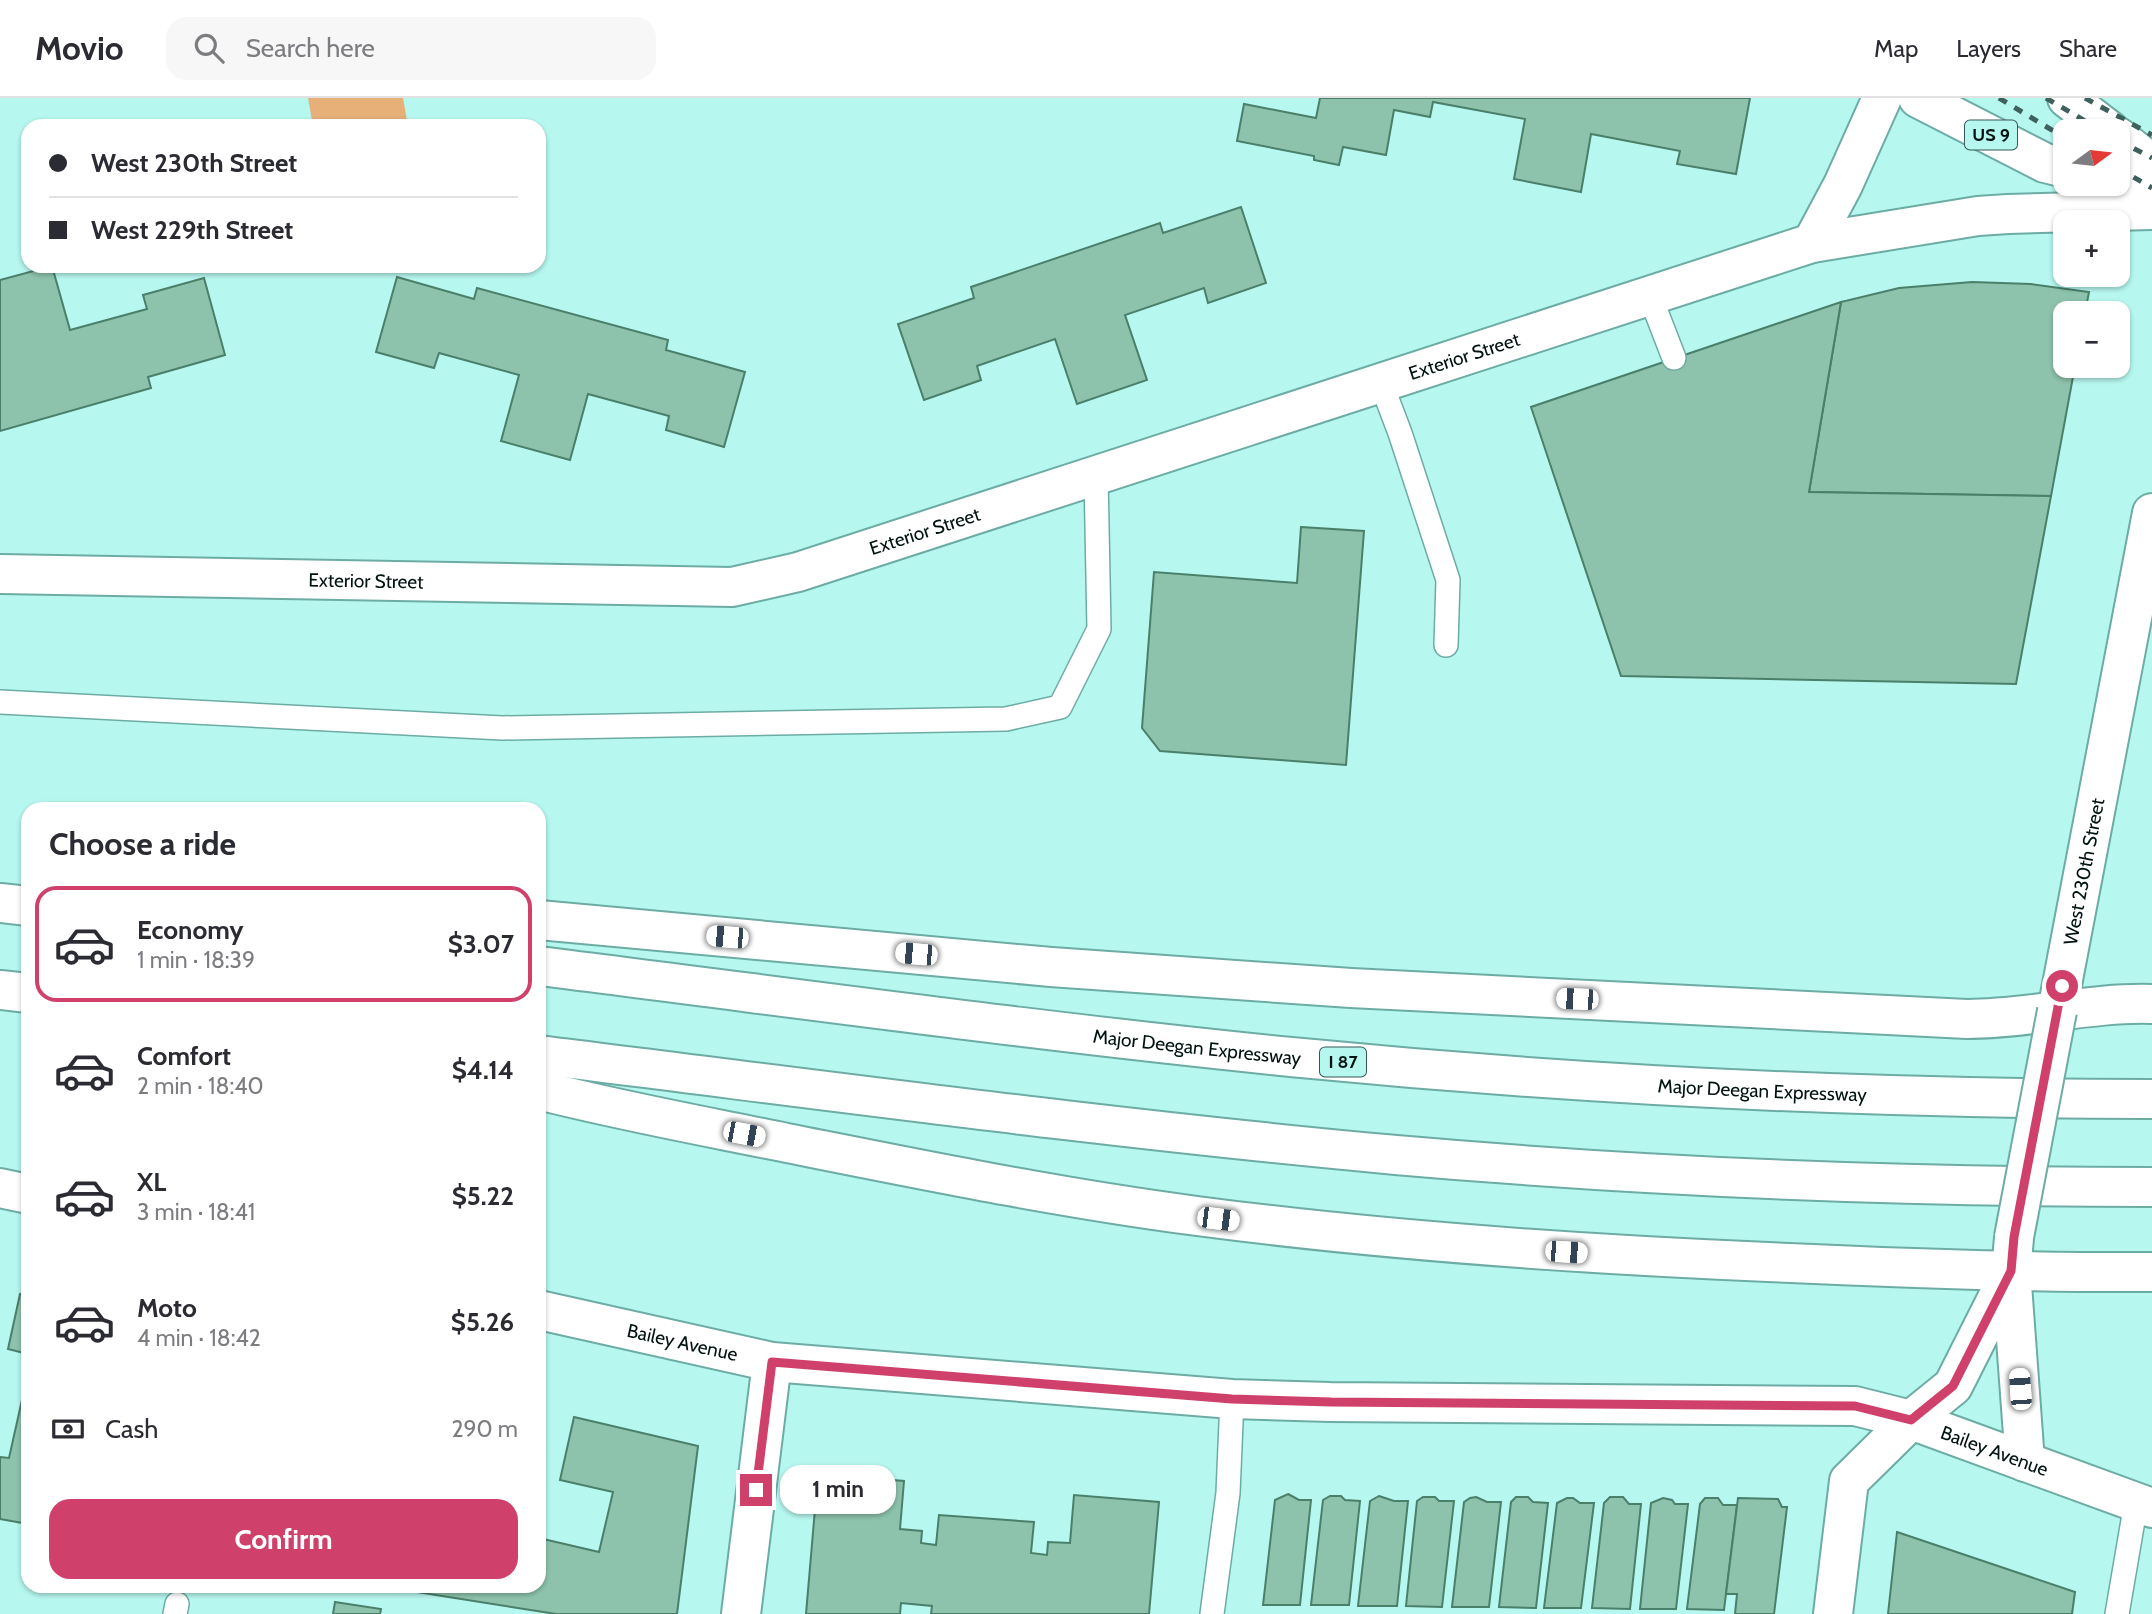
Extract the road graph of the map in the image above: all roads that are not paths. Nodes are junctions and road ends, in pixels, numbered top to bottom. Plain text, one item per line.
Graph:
1 (1882, 98) edge
2 (1918, 98) edge
3 (2067, 98) edge
4 (2094, 119) edge
5 (2130, 147) edge
6 (2152, 164) edge
7 (2053, 165) edge
8 (2130, 187) edge
9 (2152, 193) edge
10 (2152, 210) edge
11 (1812, 243) junction
12 (1650, 296) junction
13 (1674, 358) dead end
14 (1381, 383) junction
15 (1096, 475) junction
16 (2152, 513) edge
17 (0, 574) edge
18 (1446, 645) dead end
19 (0, 702) edge
20 (0, 902) edge
21 (21, 904) edge
22 (546, 921) edge
23 (546, 967) edge
24 (0, 990) edge
25 (21, 992) edge
26 (2152, 1004) edge
27 (2057, 1011) junction
28 (546, 1056) edge
29 (546, 1092) edge
30 (2152, 1099) edge
31 (2152, 1187) edge
32 (0, 1188) edge
33 (21, 1193) edge
34 (2013, 1254) junction
35 (2152, 1272) edge
36 (546, 1312) edge
37 (772, 1362) junction
38 (1232, 1399) junction
39 (1911, 1420) junction
40 (2025, 1462) junction
41 (2144, 1506) edge
42 (741, 1614) edge
43 (1212, 1614) edge
44 (1833, 1614) edge
45 (2117, 1614) edge

1 - 11 main road
2 - 7 main road, US 9
3 - 4 main road
5 - 6 main road
8 - 9 main road
10 - 11 main road, Exterior Street
11 - 12 main road, Exterior Street
12 - 13 lane
12 - 14 main road, Exterior Street
14 - 15 main road, Exterior Street
14 - 18 lane
15 - 17 main road, Exterior Street
15 - 19 lane
16 - 27 main road, West 230th Street
20 - 21 main road
22 - 27 main road
23 - 30 main road, Major Deegan Expressway / I 87
24 - 25 main road
26 - 27 main road
27 - 34 main road, West 230th Street, bridge
28 - 31 main road
29 - 34 main road
32 - 33 main road
34 - 35 main road
34 - 39 main road, West 230th Street
34 - 40 main road, West 230th Street
36 - 37 main road, Bailey Avenue
37 - 38 main road, Bailey Avenue
37 - 42 main road
38 - 39 main road, Bailey Avenue
38 - 43 lane
39 - 40 main road, Bailey Avenue
39 - 44 main road, West 230th Street
40 - 41 main road, Bailey Avenue
41 - 45 lane

